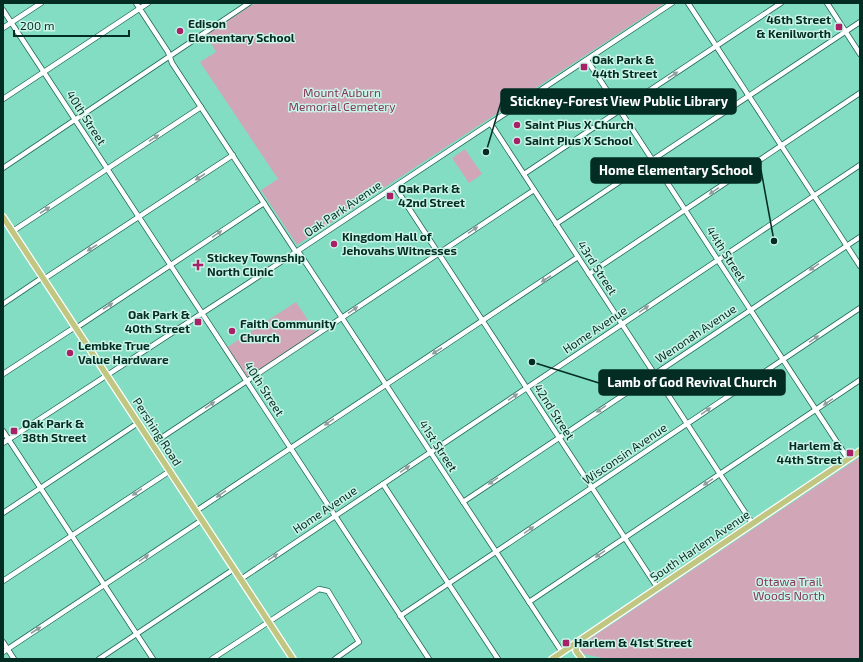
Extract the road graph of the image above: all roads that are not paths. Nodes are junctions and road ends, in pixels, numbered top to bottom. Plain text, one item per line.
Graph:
1 (41, 3) edge
2 (136, 3) edge
3 (148, 3) edge
4 (249, 3) edge
5 (672, 3) edge
6 (688, 3) edge
7 (781, 3) edge
8 (827, 3) edge
9 (140, 8) junction
10 (3, 10) edge
11 (11, 22) junction
12 (860, 22) edge
13 (3, 28) edge
14 (846, 32) junction
15 (716, 46) junction
16 (860, 54) edge
17 (169, 56) junction
18 (587, 60) junction
19 (44, 72) junction
20 (860, 93) edge
21 (749, 96) junction
22 (3, 99) edge
23 (201, 107) junction
24 (620, 110) junction
25 (75, 120) junction
26 (491, 124) junction
27 (782, 146) junction
28 (233, 156) junction
29 (653, 160) junction
30 (860, 165) edge
31 (3, 168) edge
32 (107, 169) junction
33 (524, 174) junction
34 (394, 187) junction
35 (534, 190) junction
36 (814, 196) junction
37 (264, 203) junction
38 (685, 210) junction
39 (3, 217) edge
40 (139, 217) junction
41 (556, 224) junction
42 (13, 231) junction
43 (860, 237) edge
44 (847, 246) junction
45 (297, 252) junction
46 (438, 254) junction
47 (578, 258) junction
48 (718, 260) junction
49 (170, 265) junction
50 (860, 266) edge
51 (589, 274) junction
52 (44, 278) junction
53 (3, 304) edge
54 (860, 308) edge
55 (751, 310) junction
56 (202, 314) junction
57 (342, 318) junction
58 (482, 321) junction
59 (622, 324) junction
60 (76, 327) junction
61 (783, 359) junction
62 (3, 374) edge
63 (654, 374) junction
64 (107, 375) junction
65 (860, 380) edge
66 (246, 381) junction
67 (386, 385) junction
68 (526, 388) junction
69 (816, 409) junction
70 (138, 423) junction
71 (687, 424) junction
72 (3, 431) edge
73 (559, 438) junction
74 (8, 439) junction
75 (3, 443) edge
76 (152, 444) junction
77 (290, 448) junction
78 (860, 451) edge
79 (430, 452) junction
80 (848, 459) junction
81 (170, 471) junction
82 (720, 474) junction
83 (383, 484) junction
84 (40, 488) junction
85 (592, 488) junction
86 (463, 502) junction
87 (196, 511) junction
88 (3, 513) edge
89 (335, 516) junction
90 (202, 520) junction
91 (752, 523) junction
92 (72, 536) junction
93 (625, 538) junction
94 (496, 552) junction
95 (234, 569) junction
96 (241, 579) junction
97 (3, 581) edge
98 (448, 584) junction
99 (104, 585) junction
100 (657, 587) junction
101 (529, 602) junction
102 (400, 616) junction
103 (269, 621) junction
104 (136, 634) junction
105 (3, 642) edge
106 (577, 642) junction
107 (5, 650) edge
108 (562, 652) junction
109 (14, 659) edge
110 (99, 659) edge
111 (153, 659) edge
112 (212, 659) edge
113 (294, 659) edge
114 (335, 659) edge
115 (429, 659) edge
116 (498, 659) edge
117 (552, 659) edge
118 (582, 659) edge

1 - 11 street
2 - 9 street, 41st Street
3 - 9 street
4 - 17 street
5 - 18 street, Oak Park Avenue
6 - 15 street
7 - 15 street
8 - 14 street
9 - 17 street, 41st Street
9 - 19 street
10 - 11 street, 40th Street
11 - 13 street
11 - 19 street, 40th Street
12 - 14 street
14 - 16 street
14 - 21 street
15 - 21 street
24 -> 15 street
17 - 23 street, 41st Street
17 - 25 street
18 - 24 street, 44th Street
18 - 26 street, Oak Park Avenue
19 - 22 street
19 - 25 street, 40th Street
20 - 27 street
21 - 27 street
21 - 29 street
23 - 28 street, 41st Street
32 -> 23 street
24 - 29 street, 44th Street
24 - 33 street
25 - 31 street
25 - 32 street, 40th Street
26 - 33 street, 43rd Street
26 - 34 street, Oak Park Avenue
27 - 36 street
27 -> 38 street
28 - 37 street, 41st Street
28 -> 40 street
29 - 38 street, 44th Street
29 - 41 street
30 - 36 street, Home Avenue
32 - 40 street, 40th Street
42 -> 32 street
33 - 35 street, 43rd Street
34 - 45 street, Oak Park Avenue
34 - 46 street, 42nd Street
35 - 41 street, 43rd Street
46 -> 35 street
36 - 44 street
36 - 48 street, Home Avenue
37 - 45 street, 41st Street
49 -> 37 street
38 - 48 street, 44th Street
38 - 51 street
39 - 42 main road, Pershing Road
40 - 49 street, 40th Street
40 -> 52 street
41 - 47 street, 43rd Street
42 - 52 main road, Pershing Road
43 - 44 street, Wenonah Avenue
44 - 50 street
44 -> 55 street, Wenonah Avenue
45 - 56 street, Oak Park Avenue
45 - 57 street, 41st Street
57 -> 46 street
46 - 58 street, 42nd Street
47 - 51 street, 43rd Street
47 -> 58 street
48 - 55 street, 44th Street
59 -> 48 street, Home Avenue
49 - 56 street, 40th Street
60 -> 49 street
51 - 59 street, 43rd Street
52 - 53 street
52 - 60 main road, Pershing Road
61 -> 54 street, Wisconsin Avenue
55 - 61 street, 44th Street
55 - 63 street, Wenonah Avenue
56 - 64 street, Oak Park Avenue
56 - 66 street, 40th Street
57 - 66 street
57 - 67 street, 41st Street
58 -> 67 street
58 - 68 street, 42nd Street
59 - 63 street, 43rd Street
59 - 68 street, Home Avenue
60 - 62 street
60 - 64 main road, Pershing Road
61 - 69 street, 44th Street
71 -> 61 street, Wisconsin Avenue
63 - 71 street, 43rd Street
63 -> 73 street, Wenonah Avenue
64 - 70 main road, Pershing Road
64 - 74 street, Oak Park Avenue
65 -> 69 street
76 -> 66 street
66 - 77 street, 40th Street
67 -> 77 street
67 - 79 street, 41st Street
68 - 73 street, 42nd Street
79 -> 68 street, Home Avenue
69 - 80 street, 44th Street
69 - 82 street
70 - 76 main road, Pershing Road
70 - 84 street
71 - 82 street, 43rd Street
71 - 85 street, Wisconsin Avenue
72 - 74 street
73 - 85 street, 42nd Street
73 -> 86 street, Wenonah Avenue
74 - 75 street, Oak Park Avenue
74 - 84 street
76 - 81 main road, Pershing Road
77 -> 87 street
77 - 89 street, 40th Street
78 - 80 main road, South Harlem Avenue
83 -> 79 street, Home Avenue
79 - 86 street, 41st Street
80 - 91 main road, South Harlem Avenue
81 - 87 main road, Pershing Road
81 -> 92 street
82 - 91 street, 43rd Street
82 -> 93 street
83 - 89 street, Home Avenue
83 - 98 street
84 - 88 street
84 - 92 street
85 - 93 street, 42nd Street
94 -> 85 street, Wisconsin Avenue
86 - 94 street, 41st Street
87 - 90 main road, Pershing Road
96 -> 89 street, Home Avenue
89 - 102 street, 40th Street
90 - 95 main road, Pershing Road
99 -> 90 street
91 - 100 main road, South Harlem Avenue
92 - 97 street
92 - 99 street
93 - 100 street, 42nd Street
93 -> 101 street
94 - 98 street, Wisconsin Avenue
94 - 101 street, 41st Street
95 - 96 main road, Pershing Road
95 - 104 street
96 - 103 main road, Pershing Road
98 - 102 street, Wisconsin Avenue
98 - 116 street
99 - 104 street
107 -> 99 street
100 - 106 main road, South Harlem Avenue
101 - 108 street, 41st Street
102 - 115 street, 40th Street
103 - 112 street
103 - 113 main road, Pershing Road
103 - 114 street
104 - 110 street
104 - 111 street
105 - 107 street
106 - 108 main road, South Harlem Avenue
106 - 118 main road
107 - 109 street
108 - 117 main road, South Harlem Avenue

